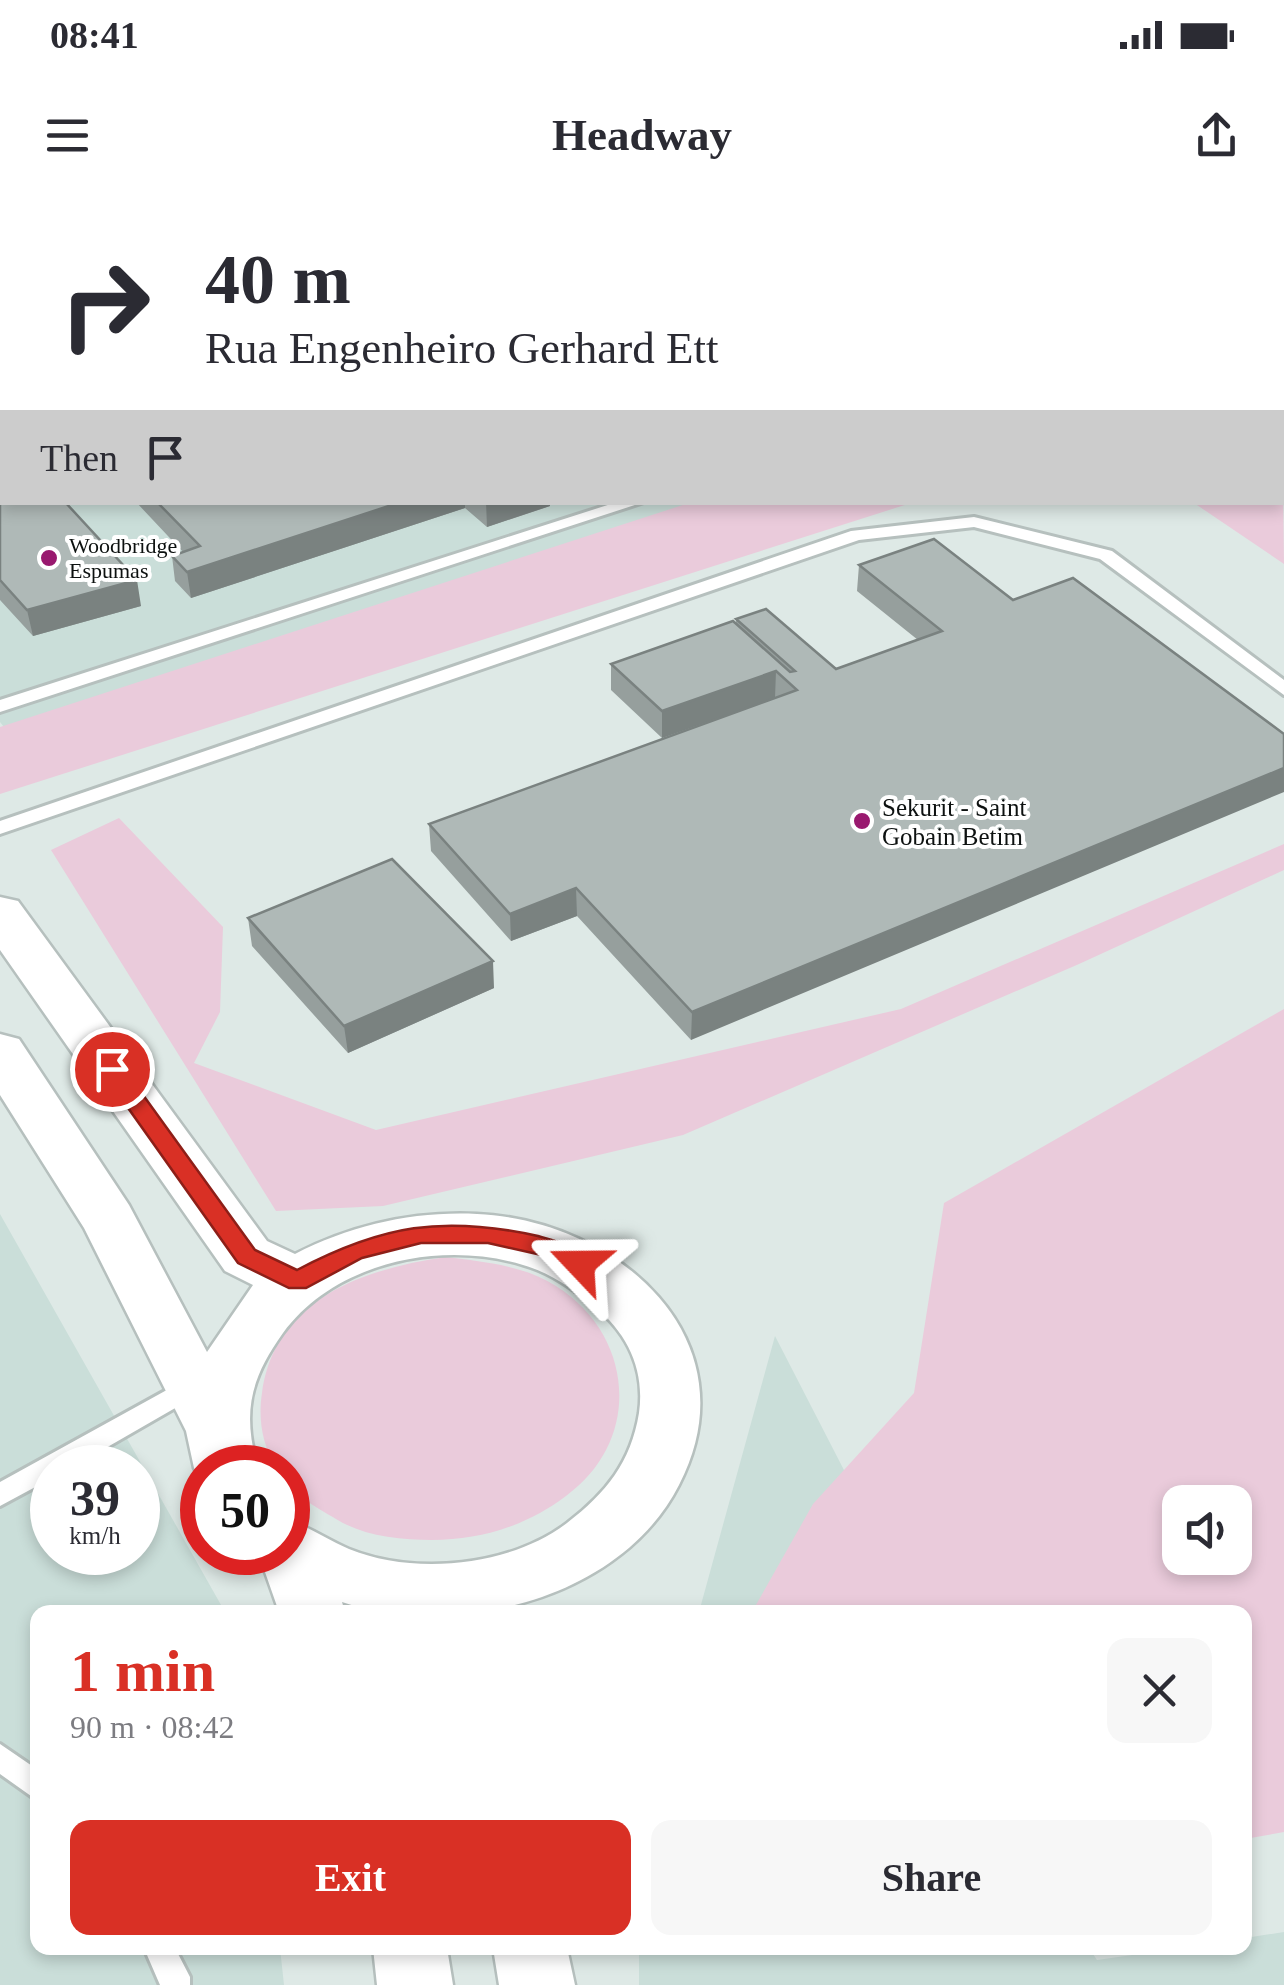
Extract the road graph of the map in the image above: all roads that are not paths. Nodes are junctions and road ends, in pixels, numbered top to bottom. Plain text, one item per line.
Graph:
1 (627, 505) edge
2 (1284, 689) edge
3 (0, 706) edge
4 (0, 828) edge
5 (0, 913) edge
6 (0, 1052) edge
7 (298, 1281) junction
8 (213, 1428) edge
9 (0, 1495) edge
10 (310, 1559) edge
11 (299, 1575) edge
12 (534, 1592) edge
13 (309, 1605) edge
14 (0, 1757) edge
15 (30, 1781) edge
16 (163, 1955) edge
17 (411, 1955) edge
18 (531, 1955) edge
19 (175, 1985) edge
20 (415, 1985) edge
21 (537, 1985) edge

1 - 3 lane
2 - 4 lane
5 - 7 main road
6 - 8 main road
7 - 8 main road
7 - 12 main road
8 - 9 lane
10 - 12 main road
11 - 13 main road
14 - 15 lane
16 - 19 lane
17 - 20 main road
18 - 21 main road

